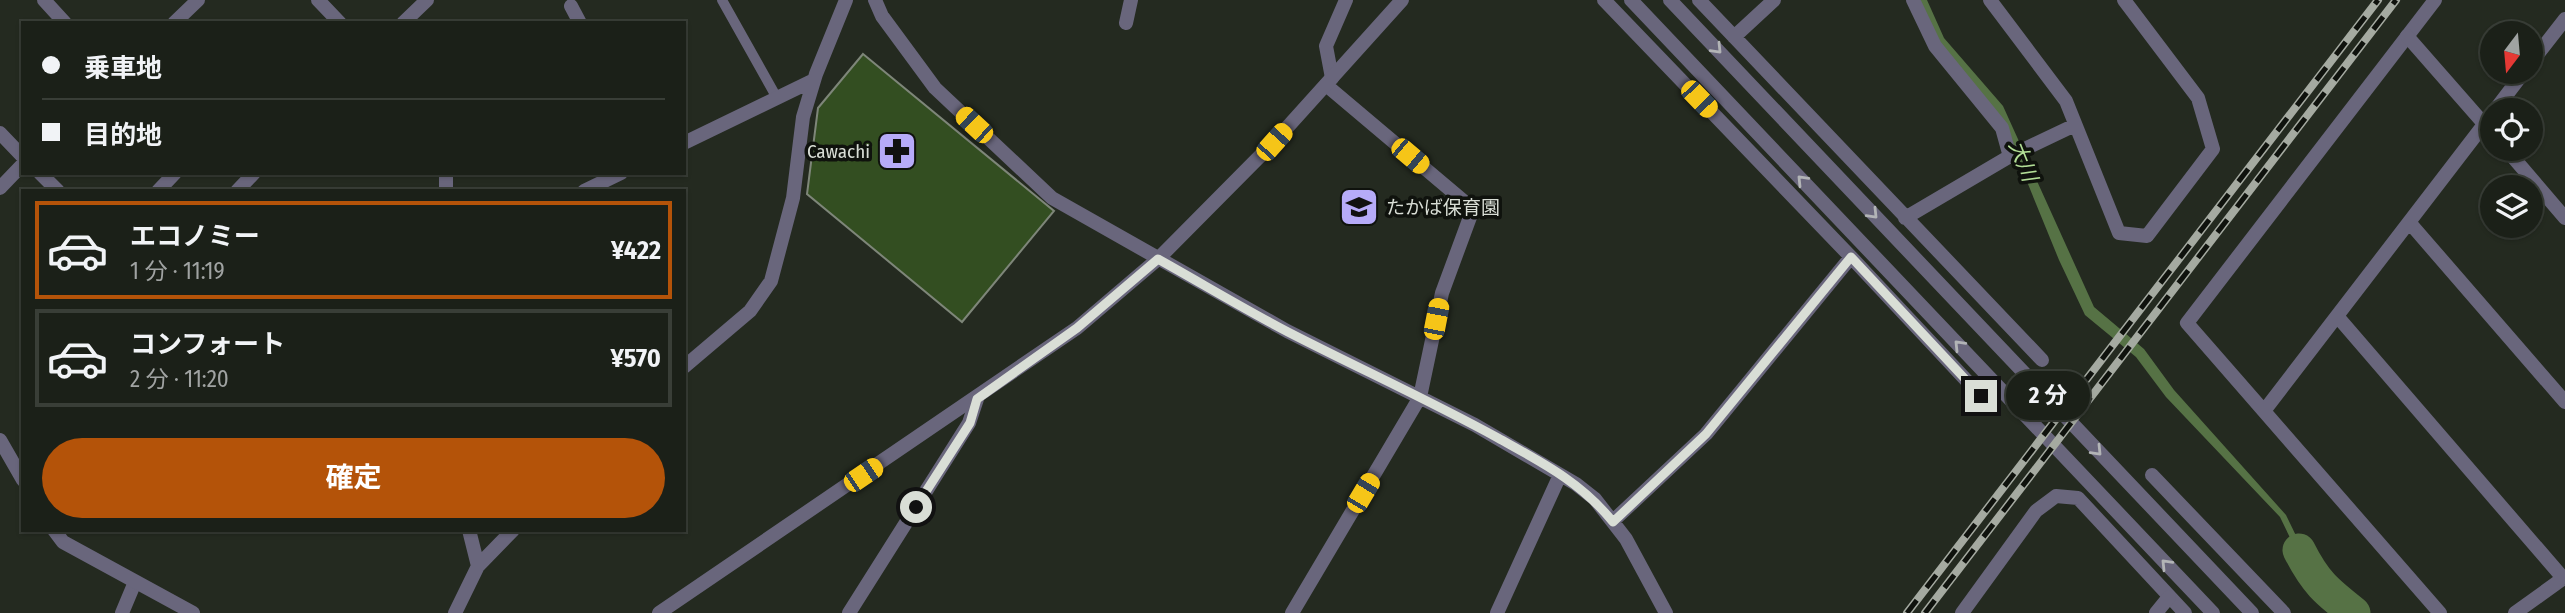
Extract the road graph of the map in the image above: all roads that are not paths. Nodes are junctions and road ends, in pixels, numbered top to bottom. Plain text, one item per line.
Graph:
1 (44, 0) edge
2 (198, 0) edge
3 (318, 0) edge
4 (427, 0) edge
5 (722, 0) edge
6 (846, 0) edge
7 (875, 0) edge
8 (1131, 0) edge
9 (1346, 0) edge
10 (1402, 0) edge
11 (1604, 0) edge
12 (1630, 0) edge
13 (1670, 0) edge
14 (1699, 0) edge
15 (1913, 0) edge
16 (1990, 0) edge
17 (2124, 0) edge
18 (2435, 0) edge
19 (1772, 1) edge
20 (571, 6) dead end
21 (2565, 19) edge
22 (332, 20) edge
23 (63, 21) edge
24 (176, 21) edge
25 (405, 21) edge
26 (579, 21) edge
27 (1126, 23) dead end
28 (2407, 36) junction
29 (1734, 37) junction
30 (2543, 47) edge
31 (814, 80) junction
32 (1329, 82) junction
33 (777, 98) junction
34 (2480, 109) edge
35 (2075, 125) junction
36 (0, 133) edge
37 (2480, 134) edge
38 (686, 142) edge
39 (2016, 154) junction
40 (21, 155) edge
41 (2516, 161) edge
42 (21, 166) edge
43 (42, 175) edge
44 (173, 175) edge
45 (252, 175) edge
46 (617, 175) edge
47 (0, 187) edge
48 (56, 189) edge
49 (160, 189) edge
50 (239, 189) edge
51 (588, 189) edge
52 (1905, 218) junction
53 (2565, 218) edge
54 (2409, 222) junction
55 (1851, 257) junction
56 (1158, 259) junction
57 (2337, 316) junction
58 (2042, 360) dead end
59 (686, 365) edge
60 (1981, 396) dead end
61 (1420, 397) junction
62 (977, 399) junction
63 (2565, 402) edge
64 (2264, 411) junction
65 (0, 440) edge
66 (1560, 475) junction
67 (2152, 475) dead end
68 (21, 477) edge
69 (1613, 522) junction
70 (56, 532) edge
71 (470, 532) edge
72 (511, 532) edge
73 (478, 566) junction
74 (2564, 578) edge
75 (135, 582) junction
76 (2169, 597) junction
77 (122, 613) edge
78 (193, 613) edge
79 (455, 613) edge
80 (659, 613) edge
81 (849, 613) edge
82 (1292, 613) edge
83 (1497, 613) edge
84 (1666, 613) edge
85 (1962, 613) edge
86 (2157, 613) edge
87 (2185, 613) edge
88 (2213, 613) edge
89 (2252, 613) edge
90 (2284, 613) edge
91 (2440, 613) edge
92 (2515, 613) edge

1 - 23 street
2 - 24 street
3 - 22 street
4 - 25 street
5 - 33 lane
6 - 31 street
7 - 56 street
8 - 27 street
9 - 32 street
10 - 32 street
11 - 55 street
88 -> 12 street
13 -> 89 street
14 - 29 street
15 - 39 street
16 - 35 street
17 - 35 street
18 - 28 street
19 - 29 street
20 - 26 street
21 - 30 street
28 - 34 street
28 - 64 street
29 - 52 street
31 - 33 street
31 - 59 street
32 - 56 street
32 - 61 street
33 - 38 street
35 - 39 street
36 - 40 street
37 - 54 street
39 - 52 street
41 - 53 street
42 - 47 street
43 - 48 street
44 - 49 street
45 - 50 street
46 - 51 street
52 - 58 street
54 - 57 street
54 - 63 street
55 - 60 street
55 - 69 street
56 - 61 street
56 - 62 street
57 - 64 street
57 - 74 street
61 - 66 street
61 - 82 street
62 - 80 street
62 - 81 street
64 - 91 street
65 - 68 street
66 - 69 street
66 - 83 street
67 - 90 street
69 - 84 street
70 - 75 street
71 - 73 street
72 - 73 street
73 - 79 street
74 - 92 street
75 - 77 street
75 - 78 street
76 - 85 street
76 - 86 street
76 - 87 street

